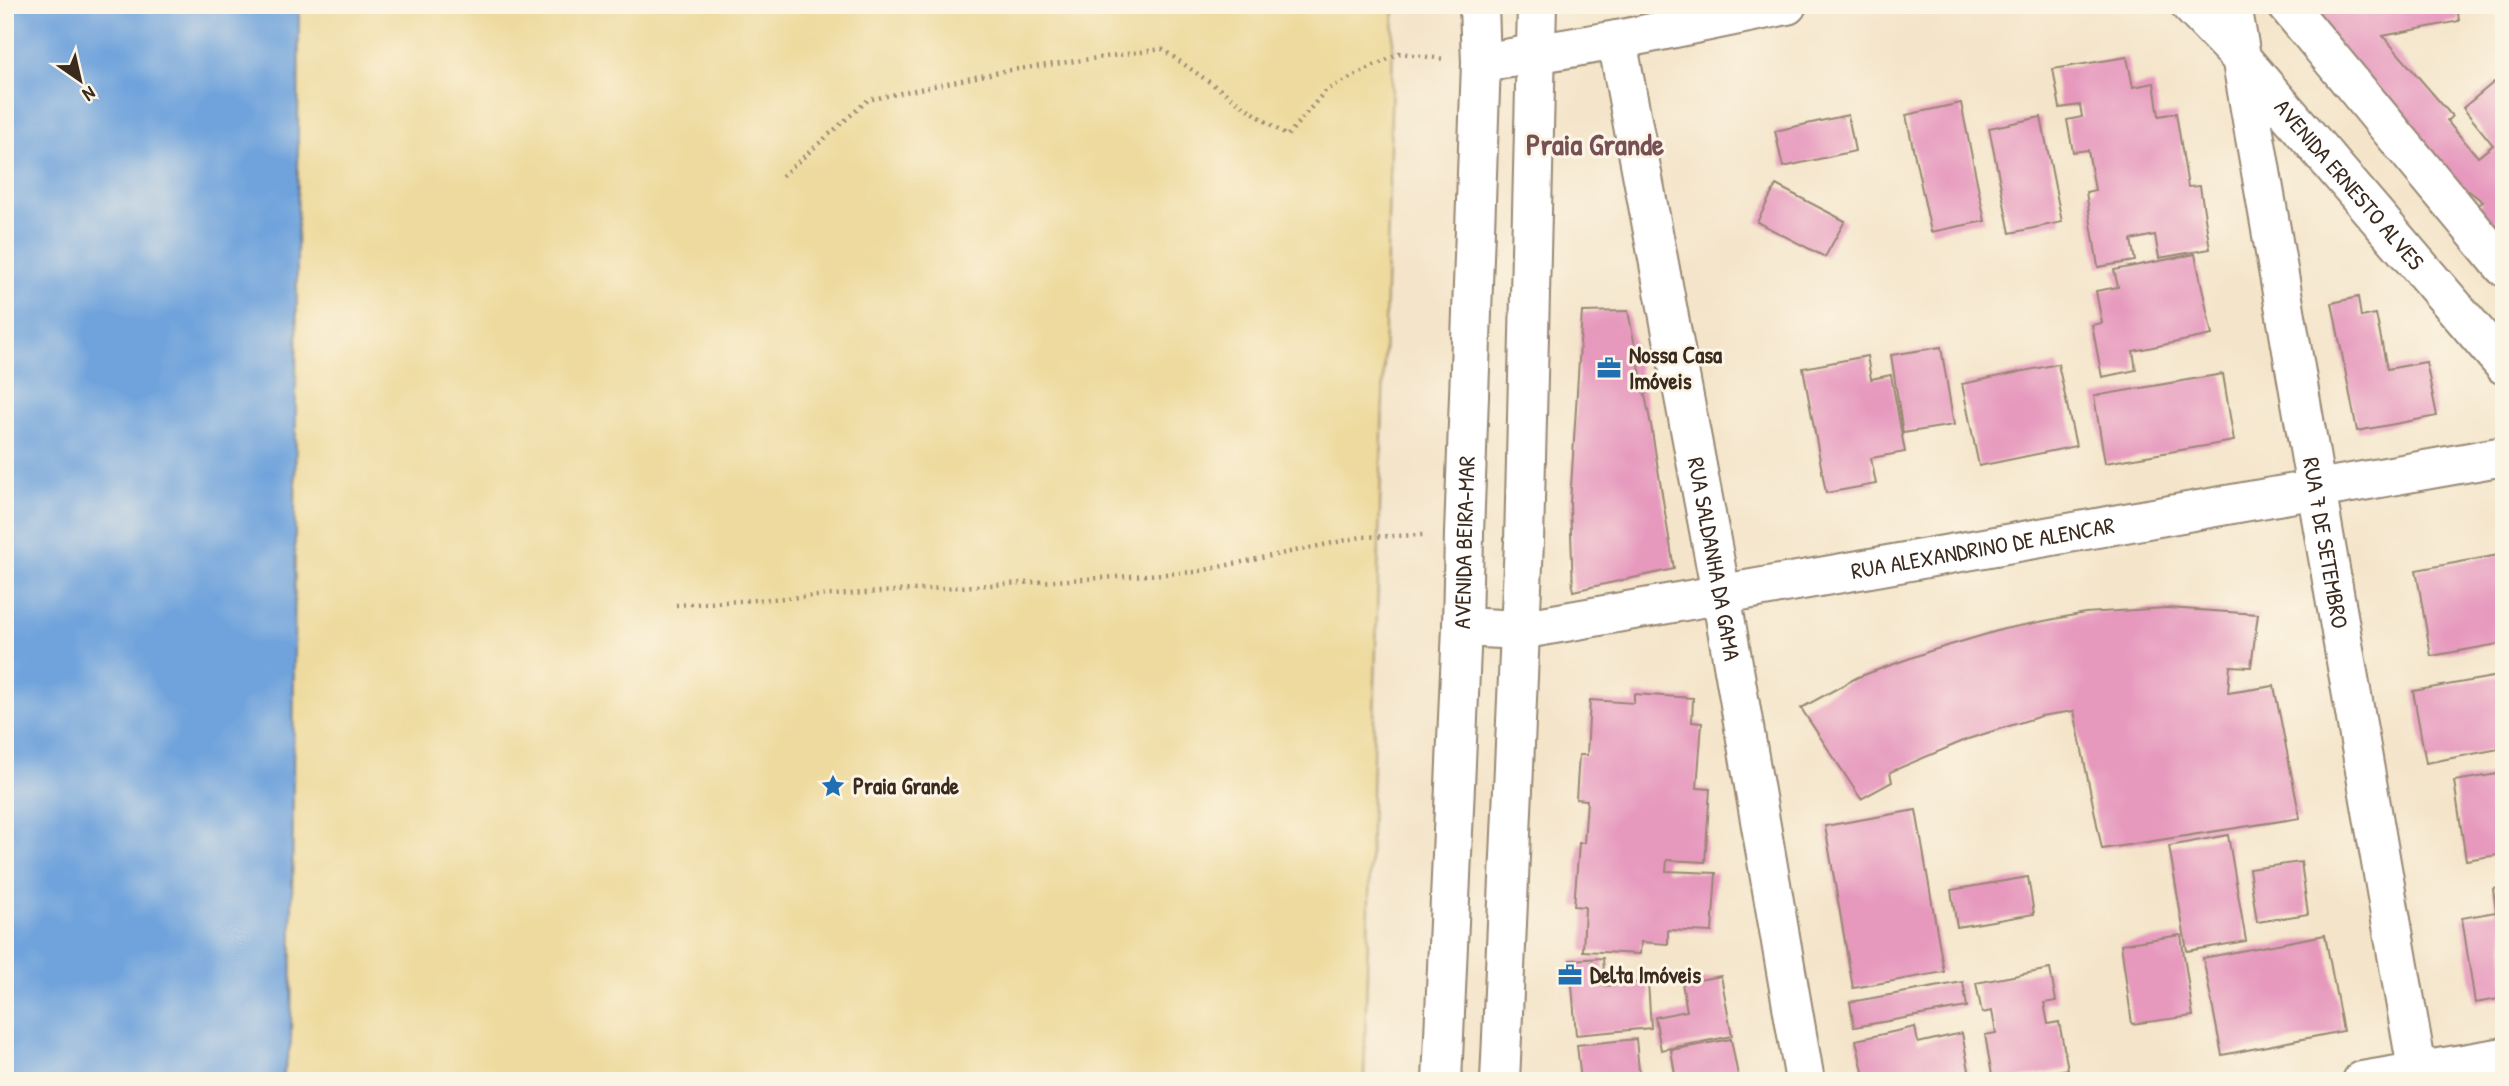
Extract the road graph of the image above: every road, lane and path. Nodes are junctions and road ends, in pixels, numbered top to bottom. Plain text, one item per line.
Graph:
1 (1479, 5) edge
2 (1537, 5) edge
3 (1787, 5) edge
4 (2190, 5) edge
5 (2232, 5) edge
6 (2287, 5) edge
7 (1617, 40) junction
8 (1536, 54) junction
9 (2241, 58) junction
10 (1481, 63) junction
11 (782, 176) dead end
12 (2504, 267) edge
13 (2504, 365) edge
14 (2504, 456) edge
15 (2316, 489) junction
16 (1464, 534) junction
17 (1721, 594) junction
18 (676, 605) dead end
19 (1462, 626) junction
20 (1520, 630) junction
21 (2504, 1057) edge
22 (2418, 1076) edge
23 (1443, 1081) edge
24 (1500, 1081) edge
25 (1805, 1081) edge
26 (2362, 1081) edge

1 - 10 street, AVENIDA BEIRA-MAR
2 - 8 street
3 - 7 street
4 - 9 street, AVENIDA ERNESTO ALVES
5 - 9 street, RUA 7 DE SETEMBRO
6 - 12 street
7 - 8 street
7 - 17 street, RUA SALDANHA DA GAMA
8 - 10 street
8 - 20 street
9 - 13 street, AVENIDA ERNESTO ALVES
9 - 15 street, RUA 7 DE SETEMBRO
10 - 11 path
10 - 16 street, AVENIDA BEIRA-MAR
14 - 15 street, RUA ALEXANDRINO DE ALENCAR
15 - 17 street, RUA ALEXANDRINO DE ALENCAR
15 - 22 street, RUA 7 DE SETEMBRO
16 - 18 path
16 - 19 street, AVENIDA BEIRA-MAR
17 - 20 street, RUA ALEXANDRINO DE ALENCAR
17 - 25 street, RUA SALDANHA DA GAMA
19 - 20 street, RUA ALEXANDRINO DE ALENCAR
19 - 23 street, AVENIDA BEIRA-MAR
20 - 24 street
21 - 22 street
22 - 26 street

